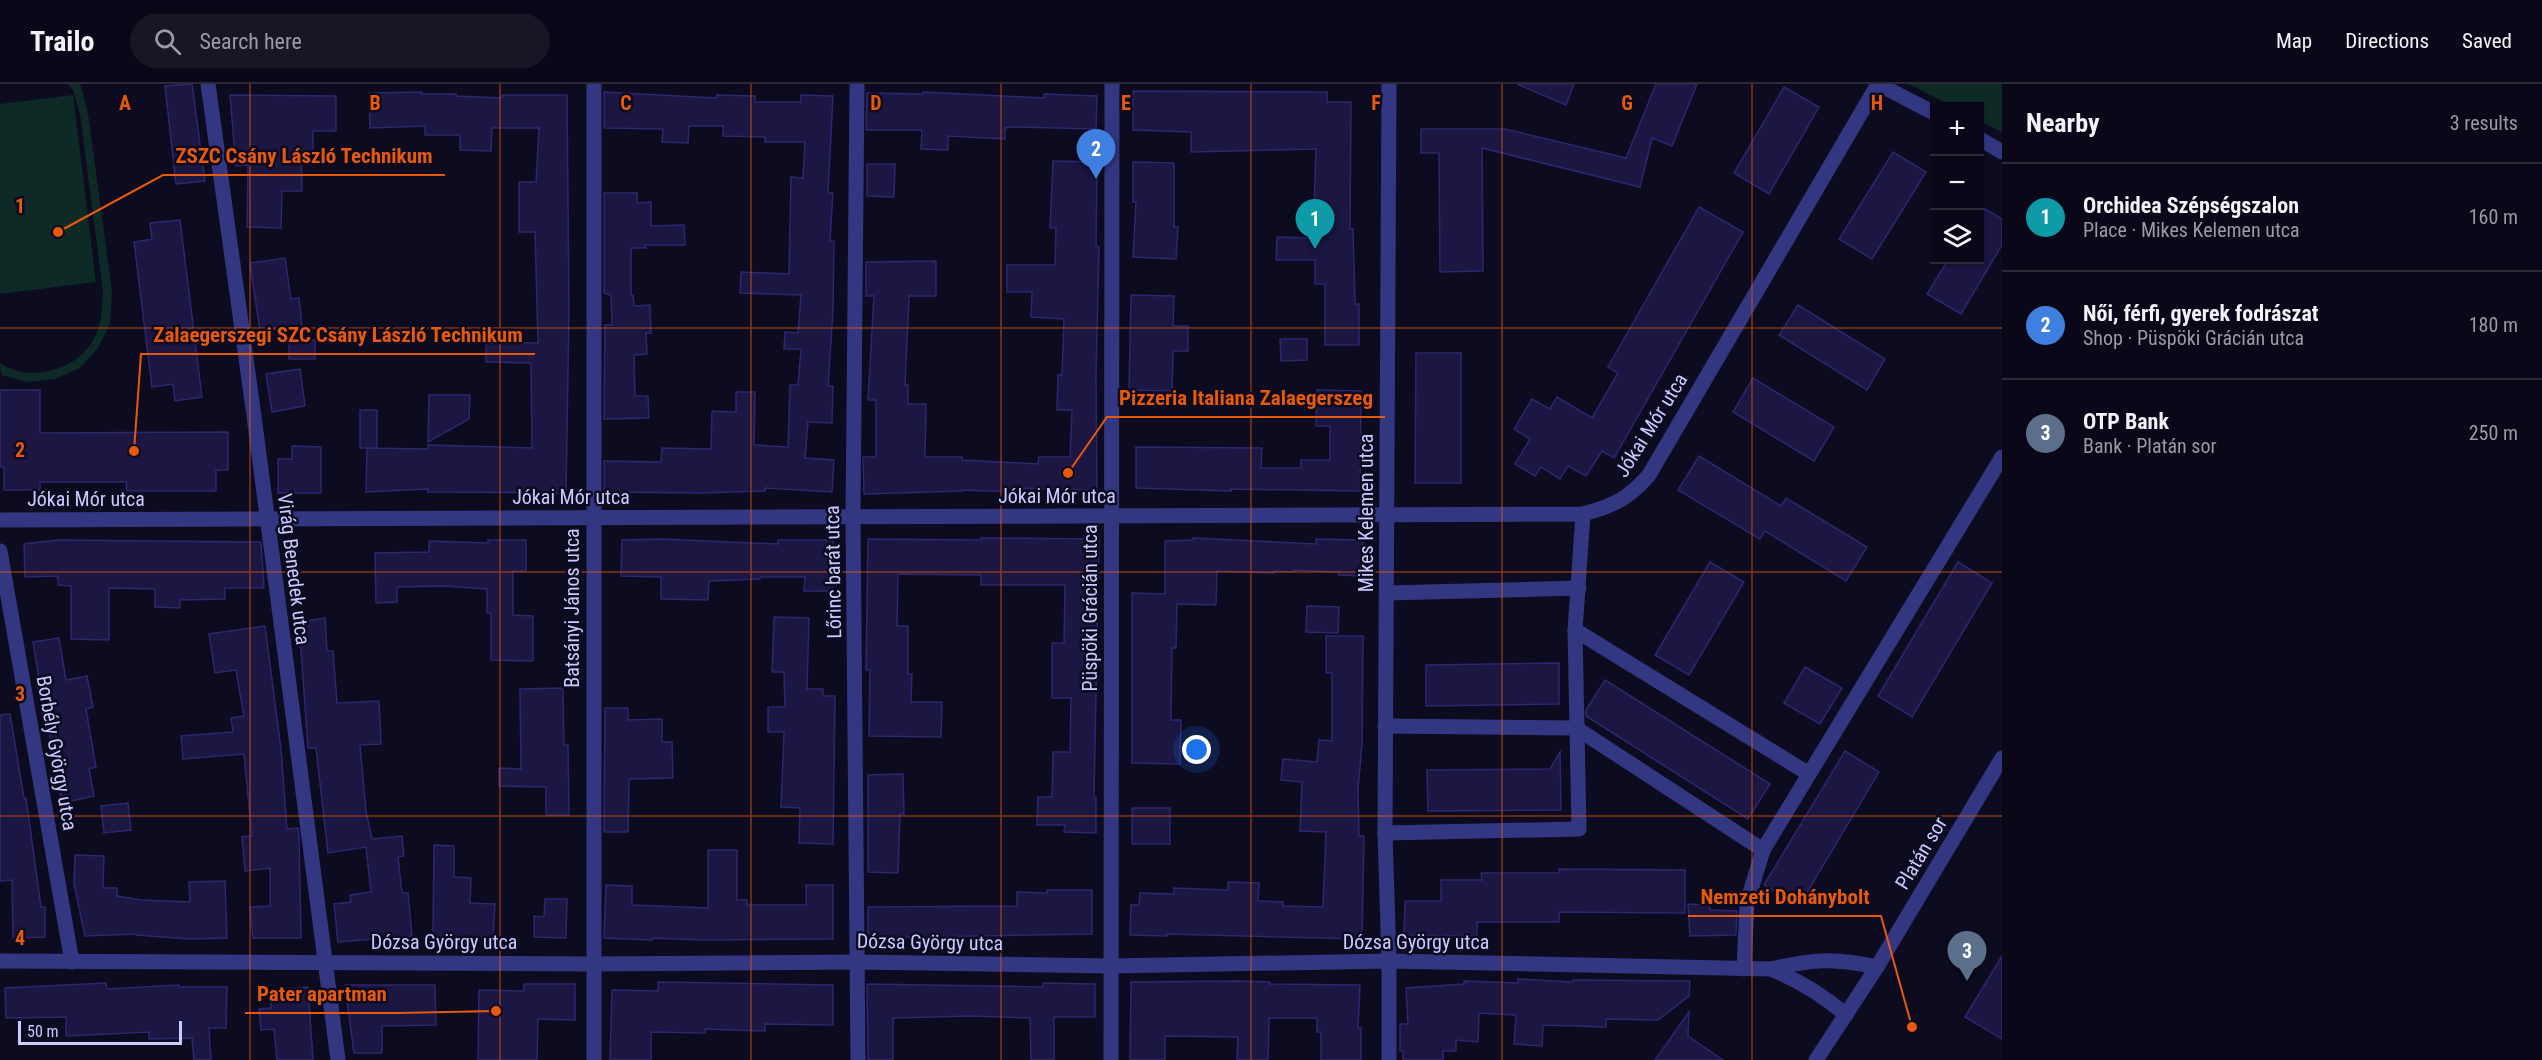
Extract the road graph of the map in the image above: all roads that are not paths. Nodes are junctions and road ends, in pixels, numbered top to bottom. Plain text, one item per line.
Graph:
1 (208, 84) edge
2 (594, 84) edge
3 (857, 84) edge
4 (1112, 84) edge
5 (1389, 84) edge
6 (1878, 84) edge
7 (1930, 110) edge
8 (1984, 141) edge
9 (2002, 152) edge
10 (2002, 457) edge
11 (1583, 514) junction
12 (1111, 516) junction
13 (1386, 516) junction
14 (853, 517) junction
15 (593, 518) junction
16 (0, 520) edge
17 (267, 520) junction
18 (0, 551) edge
19 (1579, 588) junction
20 (1387, 592) junction
21 (1575, 630) junction
22 (1385, 726) junction
23 (1576, 728) junction
24 (2002, 758) edge
25 (1809, 774) junction
26 (1385, 833) junction
27 (1763, 850) junction
28 (0, 961) edge
29 (72, 962) junction
30 (858, 962) junction
31 (1389, 962) junction
32 (325, 963) junction
33 (594, 964) junction
34 (1110, 966) junction
35 (1877, 967) junction
36 (1744, 969) junction
37 (1771, 969) junction
38 (1846, 1015) junction
39 (338, 1060) edge
40 (594, 1060) edge
41 (858, 1060) edge
42 (1111, 1060) edge
43 (1389, 1060) edge
44 (1816, 1060) edge

1 - 17 street, Virág Benedek utca
2 - 15 street, Batsányi János utca
3 - 14 street, Lőrinc barát utca
4 - 12 street, Püspöki Grácián utca
5 - 13 street, Mikes Kelemen utca
6 - 7 street
6 - 11 street, Jókai Mór utca
8 - 9 street
10 - 25 street
11 - 13 street, Jókai Mór utca
11 - 19 street
12 - 13 street, Jókai Mór utca
12 - 14 street, Jókai Mór utca
12 - 34 street, Püspöki Grácián utca
13 - 20 street, Mikes Kelemen utca
14 - 15 street, Jókai Mór utca
14 - 30 street, Lőrinc barát utca
15 - 17 street, Jókai Mór utca
15 - 33 street, Batsányi János utca
16 - 17 street, Jókai Mór utca
17 - 32 street, Virág Benedek utca
18 - 29 street, Borbély György utca
19 - 20 street
19 - 21 street
20 - 22 street, Mikes Kelemen utca
21 - 23 street
21 - 25 street
22 - 23 street
22 - 26 street, Mikes Kelemen utca
23 - 26 street
23 - 27 street
24 - 35 street, Platán sor
25 - 27 street
26 - 31 street, Mikes Kelemen utca
27 - 36 street
28 - 29 street, Dózsa György utca
29 - 32 street, Dózsa György utca
30 - 33 street, Dózsa György utca
30 - 34 street, Dózsa György utca
30 - 41 street, Lőrinc barát utca
31 - 34 street, Dózsa György utca
31 - 36 street, Dózsa György utca
31 - 43 street, Mikes Kelemen utca
32 - 33 street, Dózsa György utca
32 - 39 street, Virág Benedek utca
33 - 40 street, Batsányi János utca
34 - 42 street, Püspöki Grácián utca
35 - 37 street
35 - 38 street, Platán sor
36 - 37 street, Dózsa György utca
37 - 38 street, Dózsa György utca
38 - 44 street, Platán sor

